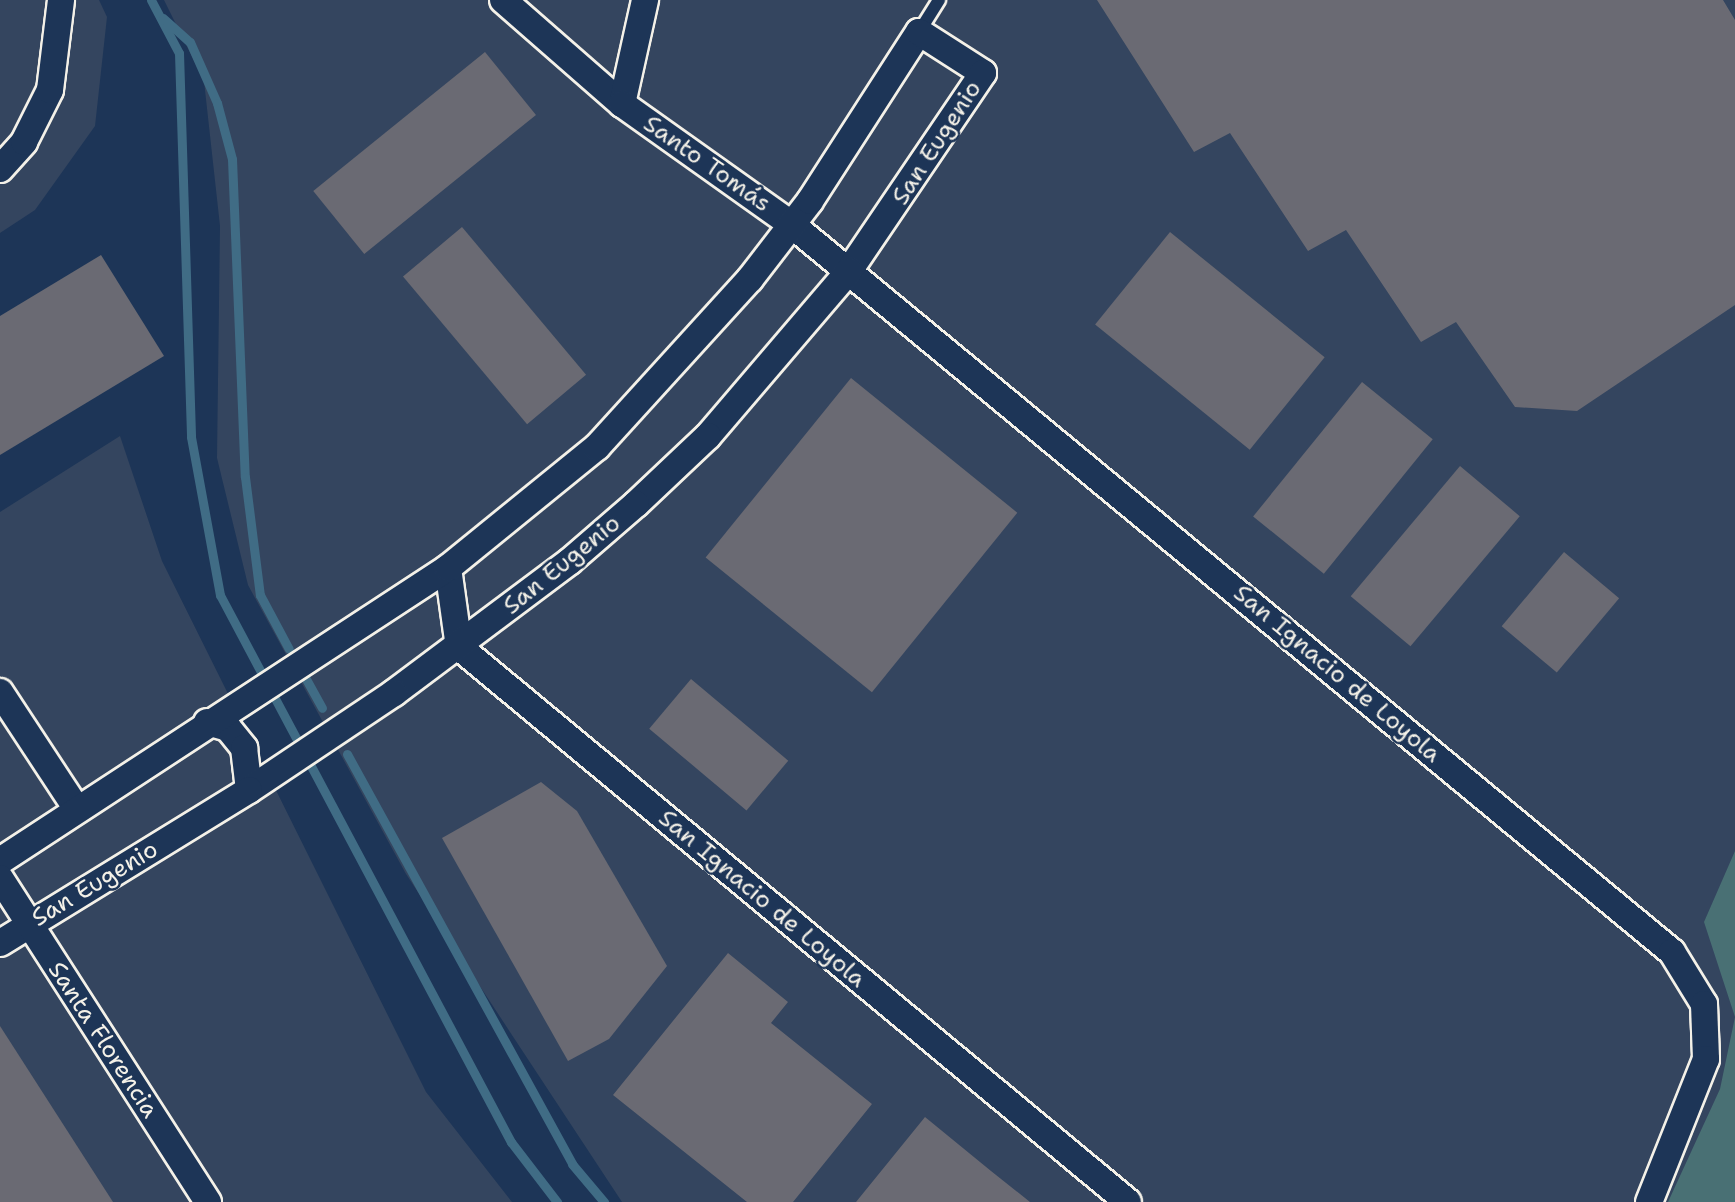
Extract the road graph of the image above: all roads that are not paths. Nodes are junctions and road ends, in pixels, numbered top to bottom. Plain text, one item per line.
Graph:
1 (61, 0) edge
2 (503, 0) edge
3 (645, 0) edge
4 (939, 0) edge
5 (919, 32) junction
6 (622, 104) junction
7 (0, 169) edge
8 (792, 224) junction
9 (849, 271) junction
10 (448, 568) junction
11 (459, 647) junction
12 (0, 692) edge
13 (207, 722) junction
14 (249, 790) junction
15 (77, 809) junction
16 (0, 861) edge
17 (0, 878) edge
18 (28, 925) junction
19 (0, 943) edge
20 (208, 1202) edge
21 (1128, 1202) edge
22 (1649, 1202) edge

1 - 7 street
2 - 6 street, Santo Tomás
3 - 6 street, Santo Tomás
4 - 5 lane
5 - 8 street
5 - 9 street, San Eugenio
6 - 8 street, Santo Tomás
8 - 9 street, San Ignacio de Loyola
8 - 10 street
9 - 11 street, San Eugenio
9 - 22 street, San Ignacio de Loyola
10 - 11 street
10 - 13 street
11 - 14 street, San Eugenio
11 - 21 street, San Ignacio de Loyola
12 - 15 street
13 - 14 street
13 - 15 street
14 - 18 street, San Eugenio
15 - 16 street
17 - 18 street, Santa Florencia
18 - 19 street, San Eugenio
18 - 20 street, Santa Florencia

